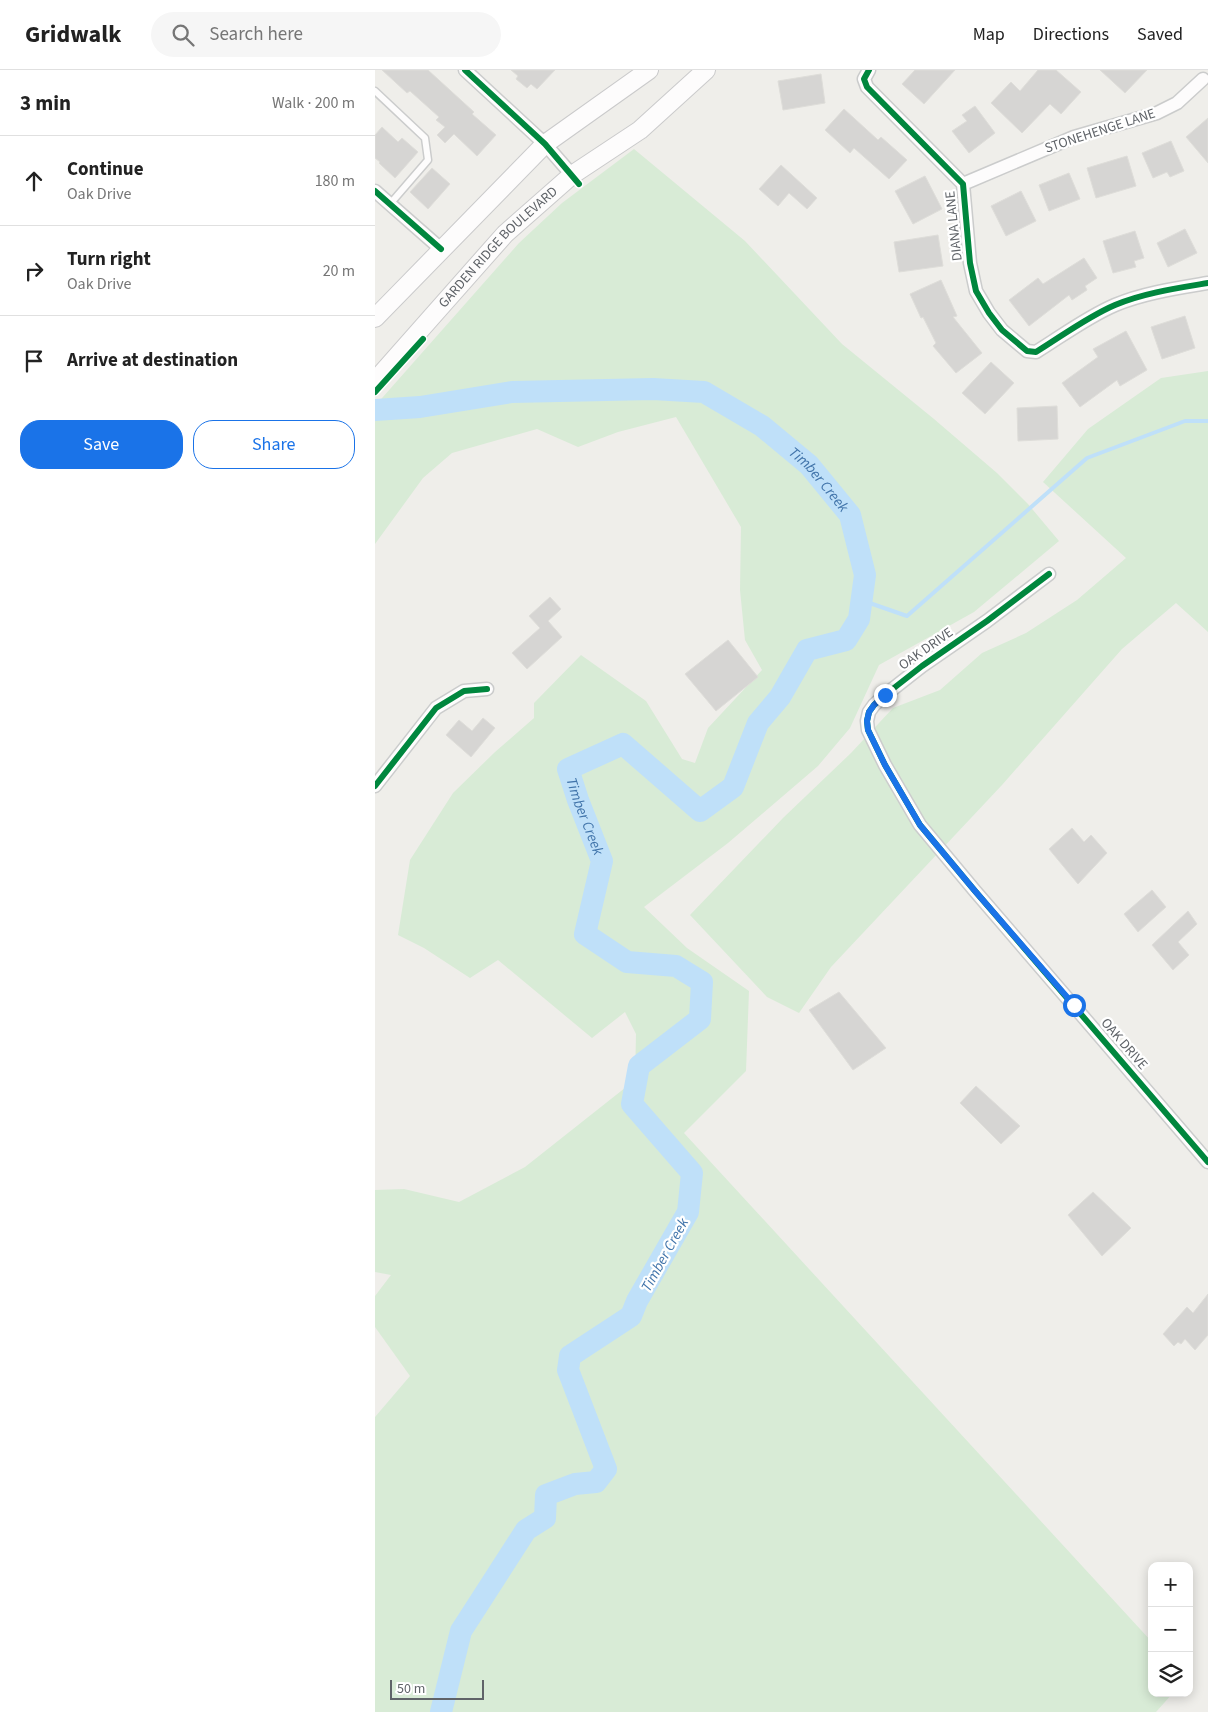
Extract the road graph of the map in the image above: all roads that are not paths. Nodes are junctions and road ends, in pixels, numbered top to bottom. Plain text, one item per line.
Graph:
1 (465, 70) edge
2 (649, 70) edge
3 (706, 70) edge
4 (866, 75) edge
5 (1201, 77) edge
6 (375, 91) edge
7 (545, 144) junction
8 (572, 176) junction
9 (963, 184) junction
10 (375, 191) edge
11 (390, 204) junction
12 (441, 249) junction
13 (1208, 283) edge
14 (375, 318) edge
15 (375, 381) edge
16 (1049, 574) dead end
17 (487, 689) dead end
18 (375, 786) edge
19 (1208, 1162) edge

1 - 7 street
2 - 7 main road
3 - 8 main road, GARDEN RIDGE BOULEVARD
4 - 9 street, DIANA LANE
5 - 9 street, STONEHENGE LANE
6 - 11 lane
7 - 8 street
7 - 12 main road
8 - 15 main road, GARDEN RIDGE BOULEVARD
9 - 13 street, DIANA LANE
10 - 11 street
11 - 12 street
12 - 14 main road
16 - 19 street, OAK DRIVE
17 - 18 street

